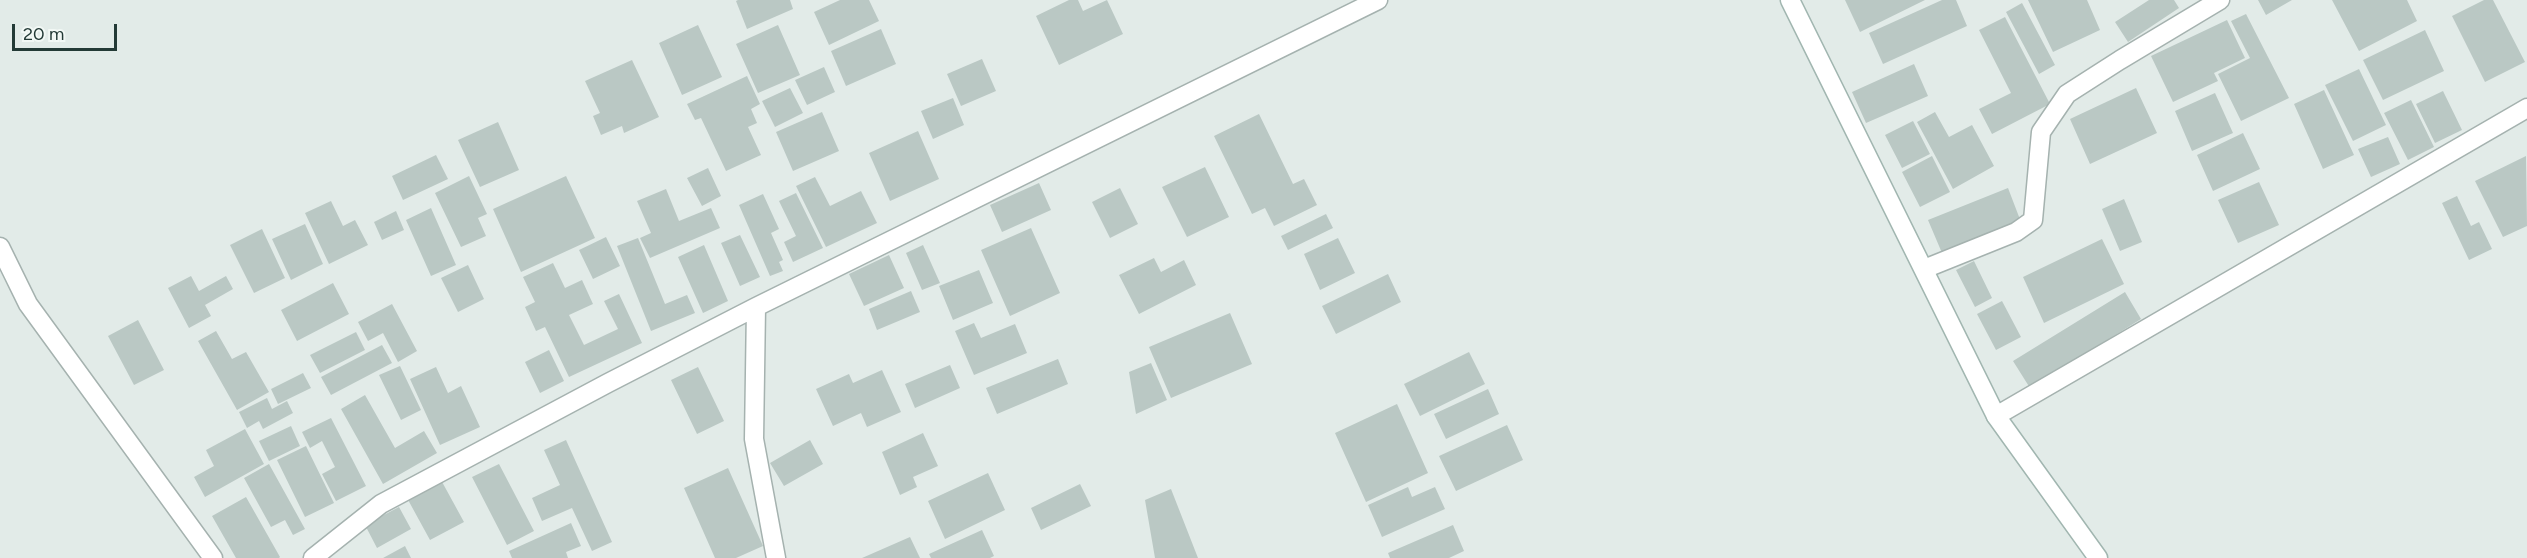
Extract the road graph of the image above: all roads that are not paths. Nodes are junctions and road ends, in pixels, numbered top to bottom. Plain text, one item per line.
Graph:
1 (1378, 0) edge
2 (1790, 0) edge
3 (2220, 0) edge
4 (2527, 108) edge
5 (0, 247) edge
6 (1924, 269) junction
7 (756, 307) junction
8 (1996, 416) junction
9 (213, 558) edge
10 (313, 558) edge
11 (776, 558) edge
12 (2098, 558) edge

1 - 7 street
2 - 6 street
3 - 6 street
4 - 8 street
5 - 9 street
6 - 8 street
7 - 10 street
7 - 11 street
8 - 12 street

